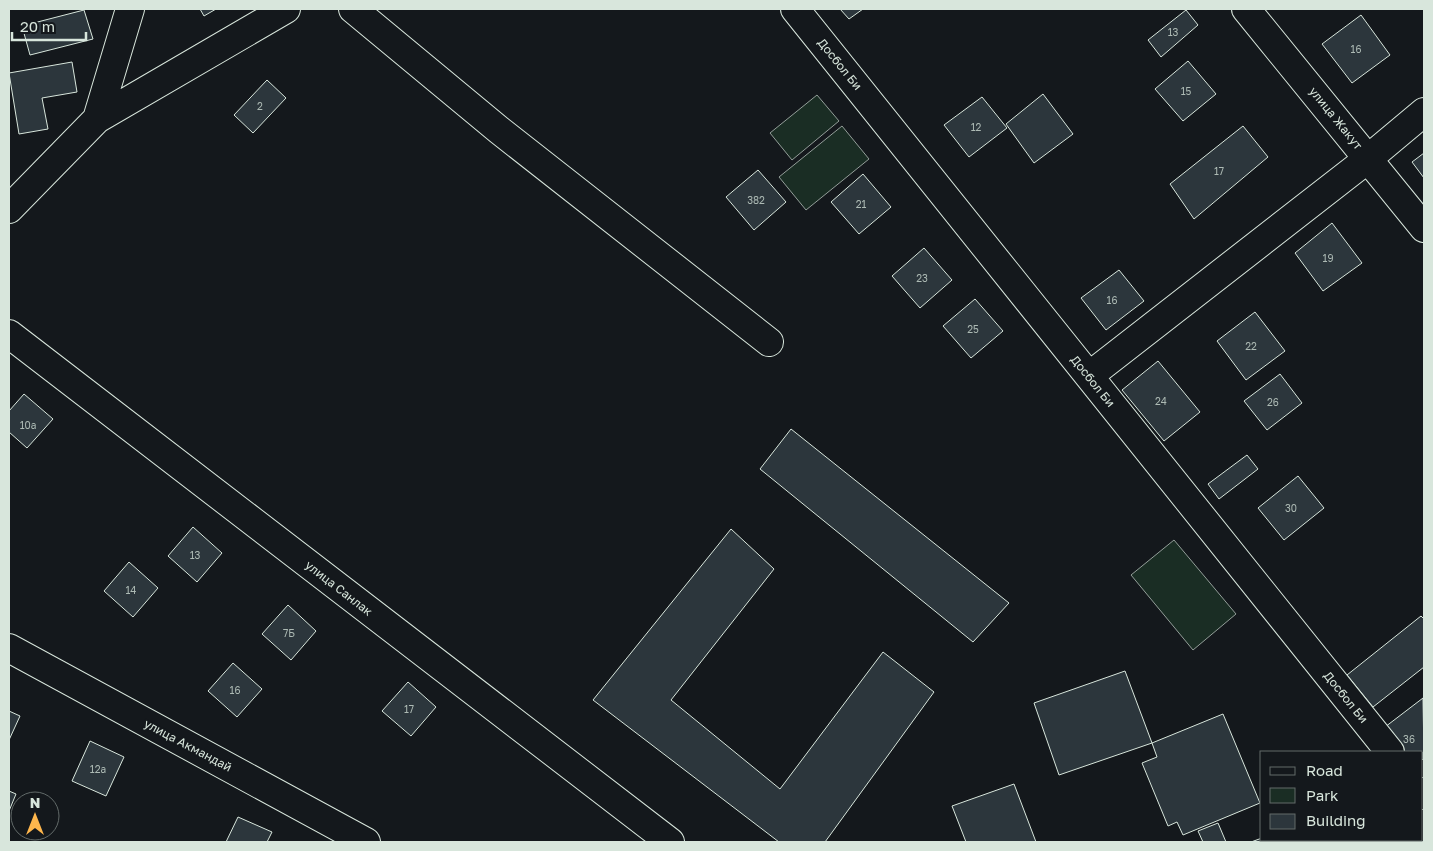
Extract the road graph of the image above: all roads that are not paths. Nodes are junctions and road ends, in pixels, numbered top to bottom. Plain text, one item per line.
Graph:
1 (130, 9) edge
2 (286, 9) edge
3 (353, 9) edge
4 (795, 9) edge
5 (1246, 9) edge
6 (1424, 112) edge
7 (97, 119) junction
8 (1369, 158) junction
9 (9, 209) edge
10 (1424, 228) edge
11 (9, 334) edge
12 (769, 342) dead end
13 (1089, 376) junction
14 (9, 648) edge
15 (1389, 751) edge
16 (366, 842) edge
17 (670, 842) edge

1 - 7 street
2 - 7 street
3 - 12 street
4 - 13 street, Досбол Би
5 - 8 street, улица Жакут
6 - 8 street
7 - 9 street
8 - 10 street, улица Жакут
8 - 13 street
11 - 17 street, улица Санлак
13 - 15 street, Досбол Би
14 - 16 street, улица Акмандай

